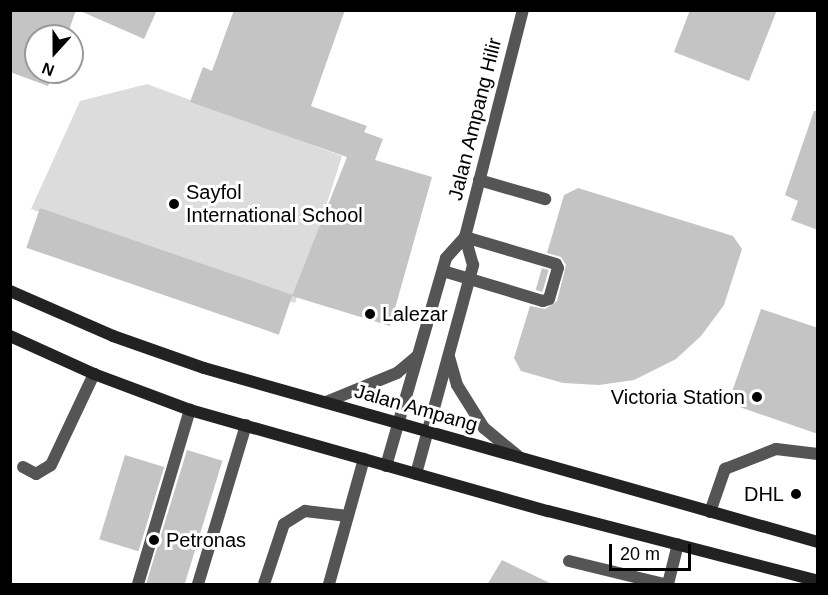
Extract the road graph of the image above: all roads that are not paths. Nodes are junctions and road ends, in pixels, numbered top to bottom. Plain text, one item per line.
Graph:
1 (523, 10) edge
2 (479, 180) junction
3 (545, 199) dead end
4 (465, 237) junction
5 (443, 271) junction
6 (469, 279) junction
7 (10, 291) edge
8 (10, 336) edge
9 (418, 355) junction
10 (449, 356) junction
11 (94, 374) junction
12 (326, 402) junction
13 (190, 410) junction
14 (398, 423) junction
15 (246, 425) junction
16 (428, 432) junction
17 (818, 454) edge
18 (364, 459) junction
19 (522, 459) junction
20 (386, 466) junction
21 (23, 467) dead end
22 (416, 474) junction
23 (710, 512) junction
24 (348, 516) junction
25 (818, 542) edge
26 (678, 544) junction
27 (569, 561) dead end
28 (818, 581) edge
29 (138, 585) edge
30 (198, 585) edge
31 (264, 585) edge
32 (329, 585) edge
33 (666, 585) edge

1 - 2 street, Jalan Ampang Hilir
2 - 3 street
2 - 4 street, Jalan Ampang Hilir
4 - 5 street, Jalan Ampang Hilir
4 - 6 street, Jalan Ampang Hilir
4 - 6 street
5 - 6 street
5 - 9 street, Jalan Ampang Hilir
6 - 10 street, Jalan Ampang Hilir
7 - 12 main road, Jalan Ampang
8 - 11 main road
9 - 12 street
9 - 14 street, Jalan Ampang Hilir
10 - 16 street, Jalan Ampang Hilir
10 - 19 street
11 - 13 main road
11 - 21 street
12 - 14 main road, Jalan Ampang
13 - 15 main road
13 - 29 street
14 - 16 main road, Jalan Ampang
14 - 20 street, Jalan Ampang Hilir
15 - 18 main road
15 - 30 street
16 - 19 main road, Jalan Ampang
16 - 22 street, Jalan Ampang Hilir
17 - 23 street
18 - 20 main road
18 - 24 street
19 - 23 main road, Jalan Ampang
20 - 22 main road
22 - 26 main road
23 - 25 main road, Jalan Ampang
24 - 31 street
24 - 32 street
26 - 28 main road
26 - 33 street
27 - 33 street

